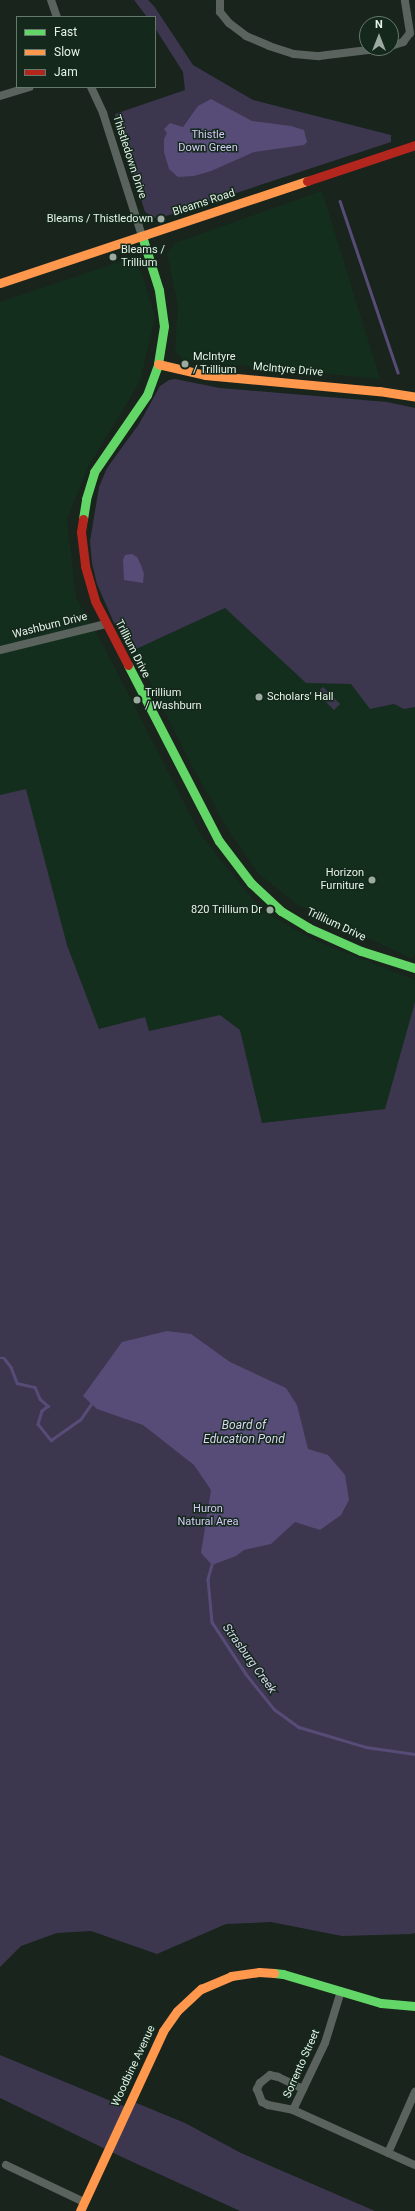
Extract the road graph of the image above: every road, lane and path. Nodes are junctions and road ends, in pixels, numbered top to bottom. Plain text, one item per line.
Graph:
1 (51, 0) edge
2 (220, 0) edge
3 (405, 0) edge
4 (57, 16) edge
5 (399, 43) edge
6 (359, 51) edge
7 (27, 88) edge
8 (91, 88) edge
9 (0, 96) edge
10 (415, 145) edge
11 (142, 236) junction
12 (0, 283) edge
13 (158, 364) junction
14 (415, 397) edge
15 (106, 624) junction
16 (0, 650) edge
17 (415, 968) edge
18 (341, 1992) junction
19 (415, 2006) edge
20 (303, 2089) junction
21 (415, 2092) edge
22 (293, 2110) junction
23 (388, 2153) junction
24 (6, 2165) dead end
25 (415, 2165) edge
26 (84, 2202) junction
27 (80, 2211) edge

1 - 4 street
2 - 6 street
3 - 5 street
7 - 9 street
8 - 11 street, Thistledown Drive
10 - 11 street, Bleams Road
11 - 12 street, Bleams Road
11 - 13 street, Trillium Drive
13 - 14 street, McIntyre Drive
13 - 15 street, Trillium Drive
15 - 16 street, Washburn Drive
15 - 17 street, Trillium Drive
18 - 19 street, Woodbine Avenue
18 - 20 street, Sorrento Street
18 - 26 street, Woodbine Avenue
20 - 22 street, Sorrento Street
20 - 22 street
21 - 23 street
22 - 23 street, Sorrento Street
23 - 25 street, Sorrento Street
24 - 26 street
26 - 27 street, Woodbine Avenue

